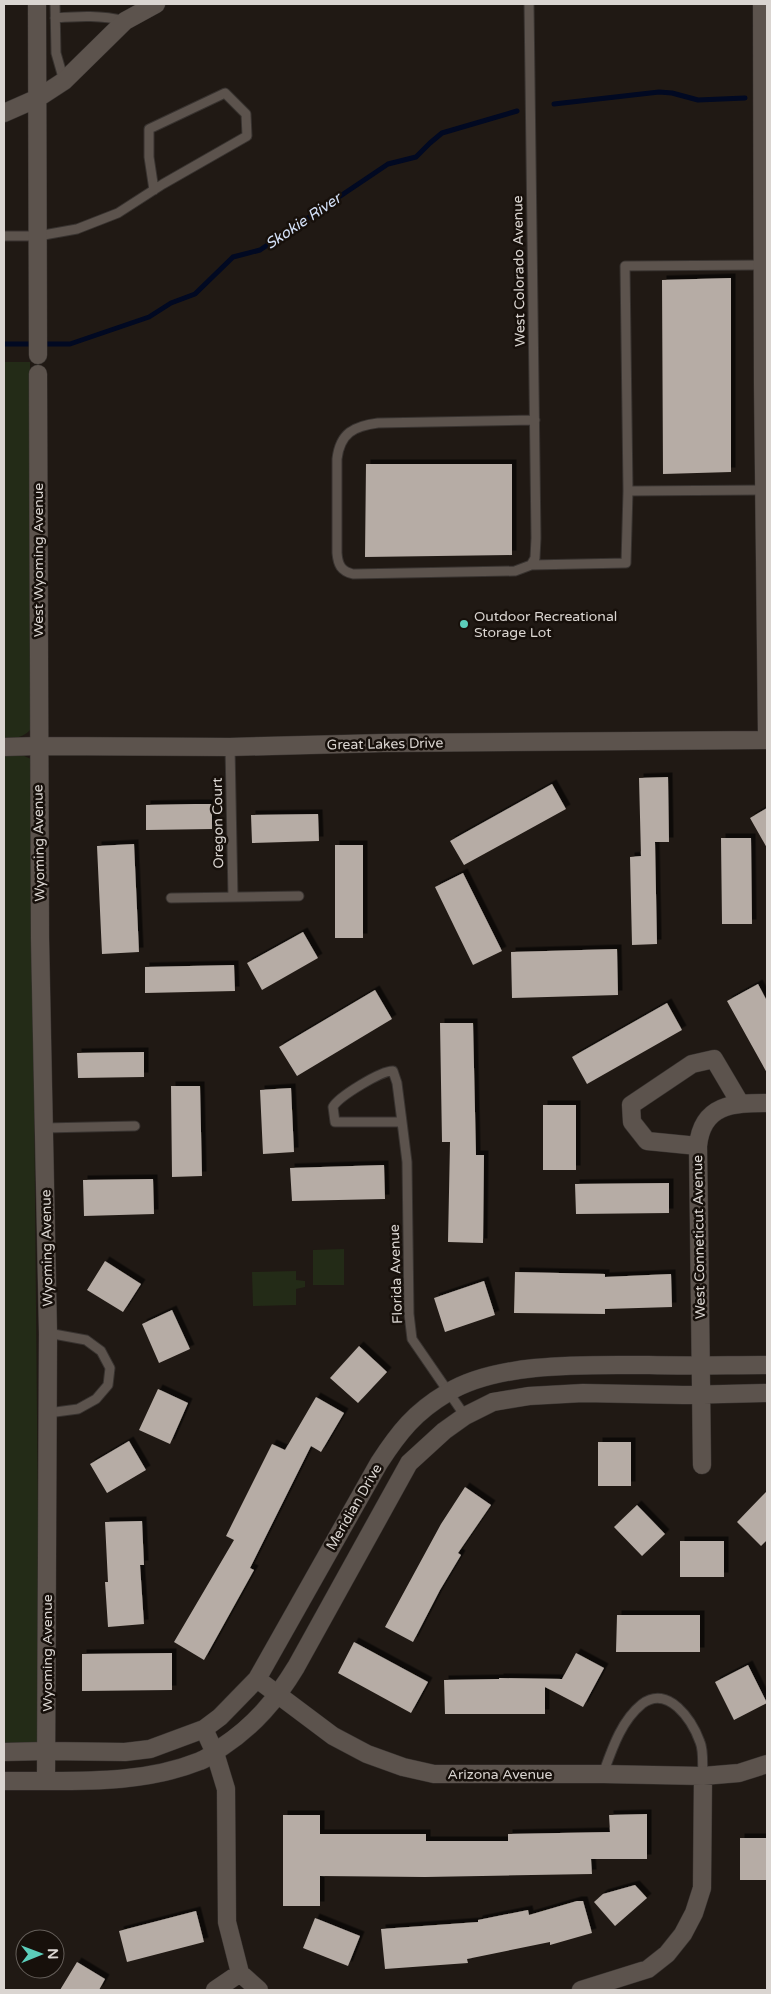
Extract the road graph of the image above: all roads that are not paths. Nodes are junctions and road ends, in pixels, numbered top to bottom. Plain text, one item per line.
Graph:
1 (38, 4) edge
2 (55, 4) edge
3 (156, 4) edge
4 (529, 4) edge
5 (762, 4) edge
6 (55, 18) junction
7 (125, 21) junction
8 (64, 81) junction
9 (38, 98) junction
10 (4, 113) edge
11 (154, 190) junction
12 (765, 195) edge
13 (4, 236) edge
14 (38, 236) junction
15 (763, 265) junction
16 (38, 356) dead end
17 (38, 374) dead end
18 (535, 420) junction
19 (764, 490) junction
20 (628, 491) junction
21 (766, 546) edge
22 (531, 566) junction
23 (767, 735) edge
24 (767, 740) edge
25 (38, 746) junction
26 (4, 747) edge
27 (230, 747) junction
28 (299, 896) dead end
29 (233, 897) junction
30 (171, 898) dead end
31 (740, 1103) junction
32 (767, 1103) edge
33 (402, 1122) junction
34 (135, 1126) dead end
35 (44, 1128) junction
36 (698, 1146) junction
37 (48, 1333) junction
38 (767, 1365) edge
39 (701, 1366) junction
40 (448, 1392) junction
41 (767, 1393) edge
42 (701, 1395) junction
43 (48, 1413) junction
44 (465, 1416) junction
45 (702, 1465) dead end
46 (257, 1679) junction
47 (279, 1695) junction
48 (204, 1729) junction
49 (46, 1751) junction
50 (4, 1752) edge
51 (215, 1753) junction
52 (767, 1764) edge
53 (603, 1774) junction
54 (703, 1776) junction
55 (46, 1780) junction
56 (4, 1781) edge
57 (240, 1973) junction
58 (215, 1990) edge
59 (259, 1990) edge
60 (581, 1990) edge

1 - 9 street
2 - 6 lane
3 - 7 street
4 - 18 lane, West Colorado Avenue
5 - 12 street
6 - 7 lane
6 - 8 lane
7 - 8 street
8 - 9 street
9 - 10 street
9 - 14 street
11 - 11 lane
11 - 14 lane
12 - 15 street
13 - 14 lane
14 - 16 street
15 - 19 street
15 - 20 lane
17 - 25 street, West Wyoming Avenue
18 - 22 lane, West Colorado Avenue
18 - 22 lane
19 - 20 lane
19 - 21 street
20 - 22 lane
21 - 23 street
24 - 27 street, Great Lakes Drive
25 - 26 street, Great Lakes Drive
25 - 27 street, Great Lakes Drive
25 - 35 street, Wyoming Avenue
27 - 29 lane, Oregon Court
28 - 29 lane
29 - 30 lane
31 - 32 street
31 - 36 street, West Conneticut Avenue
31 - 36 street
33 - 33 lane, Florida Avenue
33 - 40 lane, Florida Avenue
34 - 35 lane
35 - 37 street, Wyoming Avenue
36 - 39 street, West Conneticut Avenue
37 - 43 street, Wyoming Avenue
37 - 43 lane
38 - 39 street, Meridian Drive
39 - 40 street, Meridian Drive
39 - 42 street, West Conneticut Avenue
40 - 44 lane, Florida Avenue
40 - 46 street, Meridian Drive
41 - 42 street, Meridian Drive
42 - 44 street, Meridian Drive
42 - 45 street, West Conneticut Avenue
43 - 49 street, Wyoming Avenue
44 - 47 street, Meridian Drive
46 - 47 street, Arizona Avenue
46 - 48 street, Meridian Drive
47 - 51 street, Meridian Drive
47 - 53 street, Arizona Avenue
48 - 49 street, Meridian Drive
48 - 51 street
49 - 50 street, Meridian Drive
49 - 55 street, Wyoming Avenue
51 - 55 street, Meridian Drive
51 - 57 street
52 - 54 street, Arizona Avenue
53 - 54 street, Arizona Avenue
53 - 54 lane
54 - 60 street
55 - 56 street, Meridian Drive
57 - 58 street
57 - 59 street

